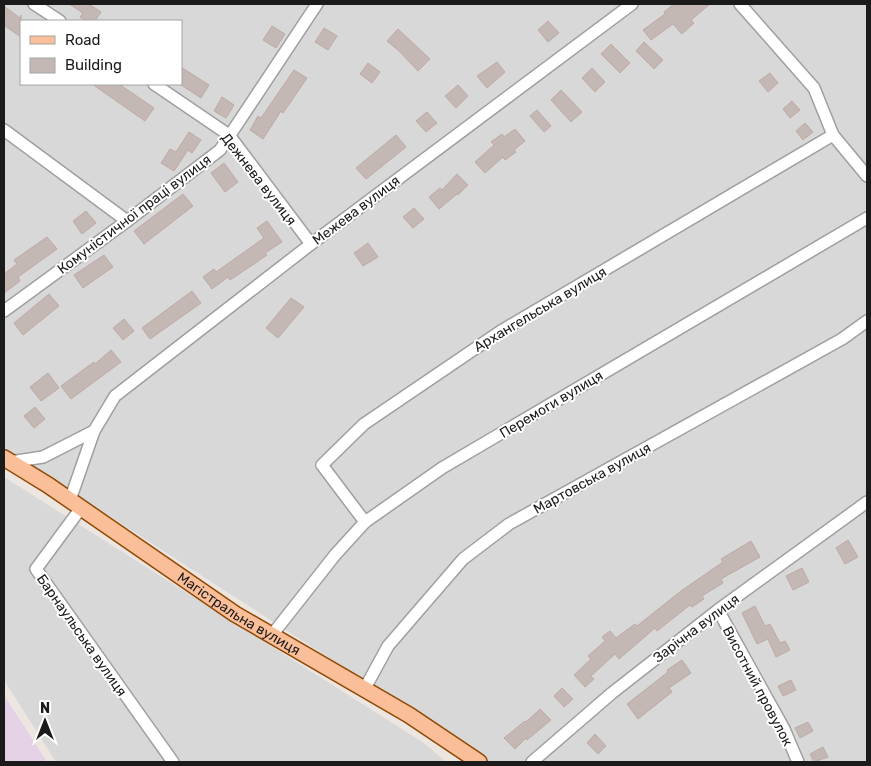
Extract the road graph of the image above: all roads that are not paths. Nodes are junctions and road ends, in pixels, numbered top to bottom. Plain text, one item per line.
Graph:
1 (34, 4) edge
2 (317, 4) edge
3 (629, 4) edge
4 (740, 4) edge
5 (58, 20) edge
6 (155, 85) edge
7 (4, 130) edge
8 (228, 135) junction
9 (834, 135) junction
10 (867, 176) edge
11 (867, 218) edge
12 (127, 221) junction
13 (311, 244) junction
14 (4, 311) edge
15 (867, 321) edge
16 (94, 431) junction
17 (7, 460) edge
18 (867, 502) edge
19 (75, 504) junction
20 (365, 522) junction
21 (718, 610) junction
22 (272, 636) junction
23 (364, 690) junction
24 (173, 762) edge
25 (479, 762) edge
26 (532, 762) edge
27 (798, 762) edge

1 - 5 street
2 - 8 street, Комуністичної праці вулиця
3 - 13 street, Межева вулиця
4 - 9 street
6 - 8 street, Дежнева вулиця
7 - 12 street
8 - 12 street, Комуністичної праці вулиця
8 - 13 street, Дежнева вулиця
9 - 10 street
9 - 20 street, Архангельська вулиця
11 - 20 street, Перемоги вулиця
12 - 14 street, Комуністичної праці вулиця
13 - 16 street, Межева вулиця
15 - 23 street, Мартовська вулиця
16 - 17 street
16 - 19 street, Межева вулиця
17 - 19 main road, Магістральна вулиця
18 - 21 street, Зарічна вулиця
19 - 22 main road, Магістральна вулиця
19 - 24 street, Барнаульська вулиця
20 - 22 street, Перемоги вулиця
21 - 26 street, Зарічна вулиця
21 - 27 street, Висотний провулок
22 - 23 main road, Магістральна вулиця
23 - 25 main road, Магістральна вулиця

